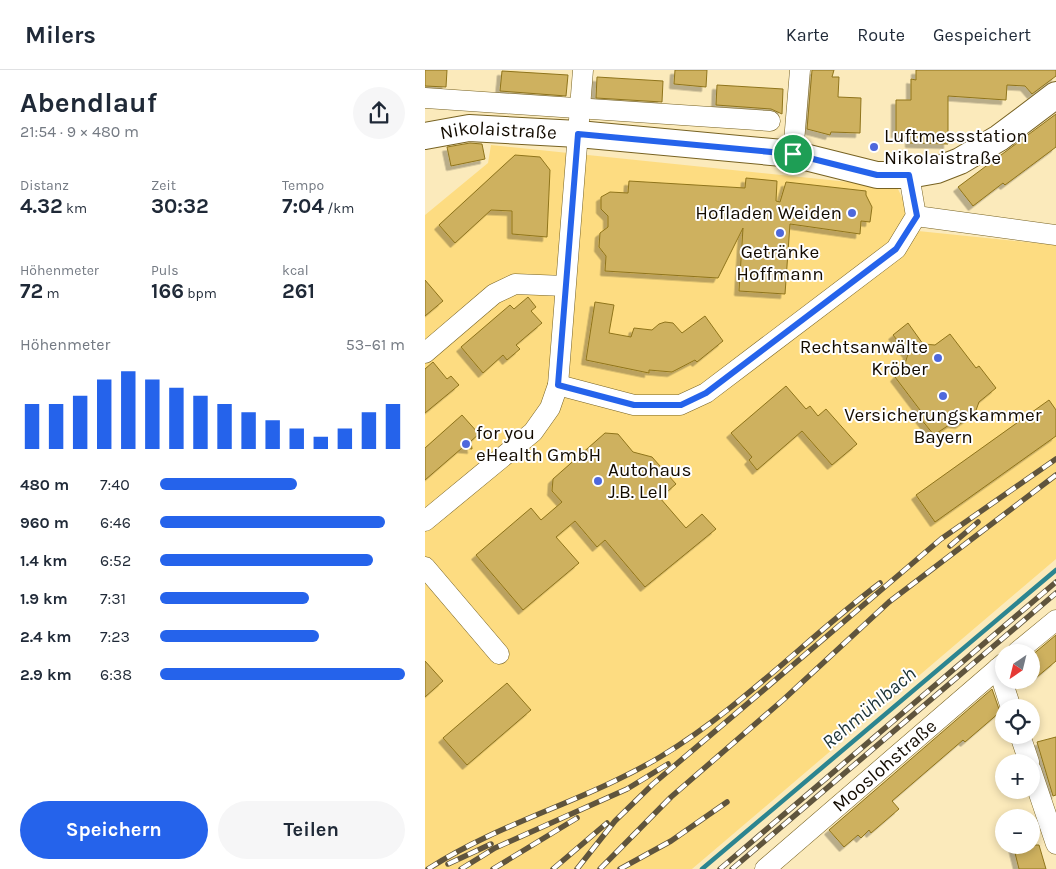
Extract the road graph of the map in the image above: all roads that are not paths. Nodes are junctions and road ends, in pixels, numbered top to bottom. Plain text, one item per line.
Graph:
1 (583, 70) edge
2 (800, 70) edge
3 (1056, 95) edge
4 (425, 98) edge
5 (770, 121) dead end
6 (579, 122) junction
7 (425, 136) edge
8 (793, 154) junction
9 (909, 175) junction
10 (917, 216) junction
11 (1056, 235) edge
12 (565, 286) junction
13 (425, 352) edge
14 (558, 385) junction
15 (425, 521) edge
16 (425, 567) edge
17 (1056, 620) edge
18 (1027, 644) edge
19 (499, 654) dead end
20 (995, 671) edge
21 (1040, 797) edge
22 (1056, 844) edge
23 (765, 869) edge

1 - 6 street
2 - 8 street
3 - 9 main road, Nikolaistraße
4 - 6 street
5 - 6 street
6 - 7 main road, Nikolaistraße
6 - 8 main road, Nikolaistraße
6 - 12 street
8 - 9 main road, Nikolaistraße
9 - 10 street
10 - 11 street
10 - 14 street
12 - 13 street
12 - 14 street
14 - 15 street
16 - 19 street
17 - 18 street
20 - 23 street, Mooslohstraße
21 - 22 street

